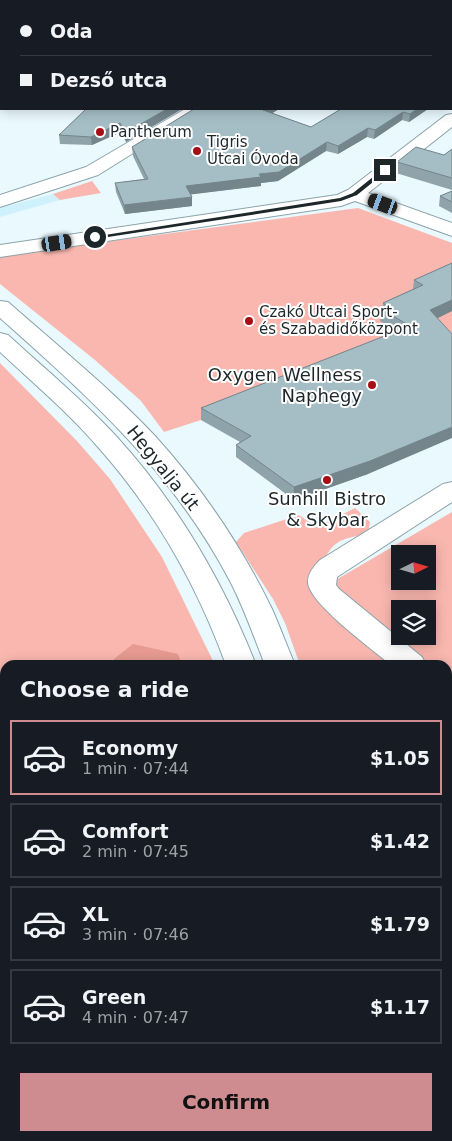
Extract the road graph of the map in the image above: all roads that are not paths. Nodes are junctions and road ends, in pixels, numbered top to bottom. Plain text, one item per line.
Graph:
1 (194, 110) edge
2 (452, 118) edge
3 (355, 194) junction
4 (0, 201) edge
5 (452, 230) edge
6 (0, 251) edge
7 (0, 307) edge
8 (0, 340) edge
9 (452, 490) edge
10 (239, 660) edge
11 (278, 660) edge
12 (405, 660) edge

1 - 4 street
2 - 3 street
3 - 5 street
3 - 6 street
7 - 11 street, Hegyalja út
8 - 10 street, Hegyalja út
9 - 12 street

